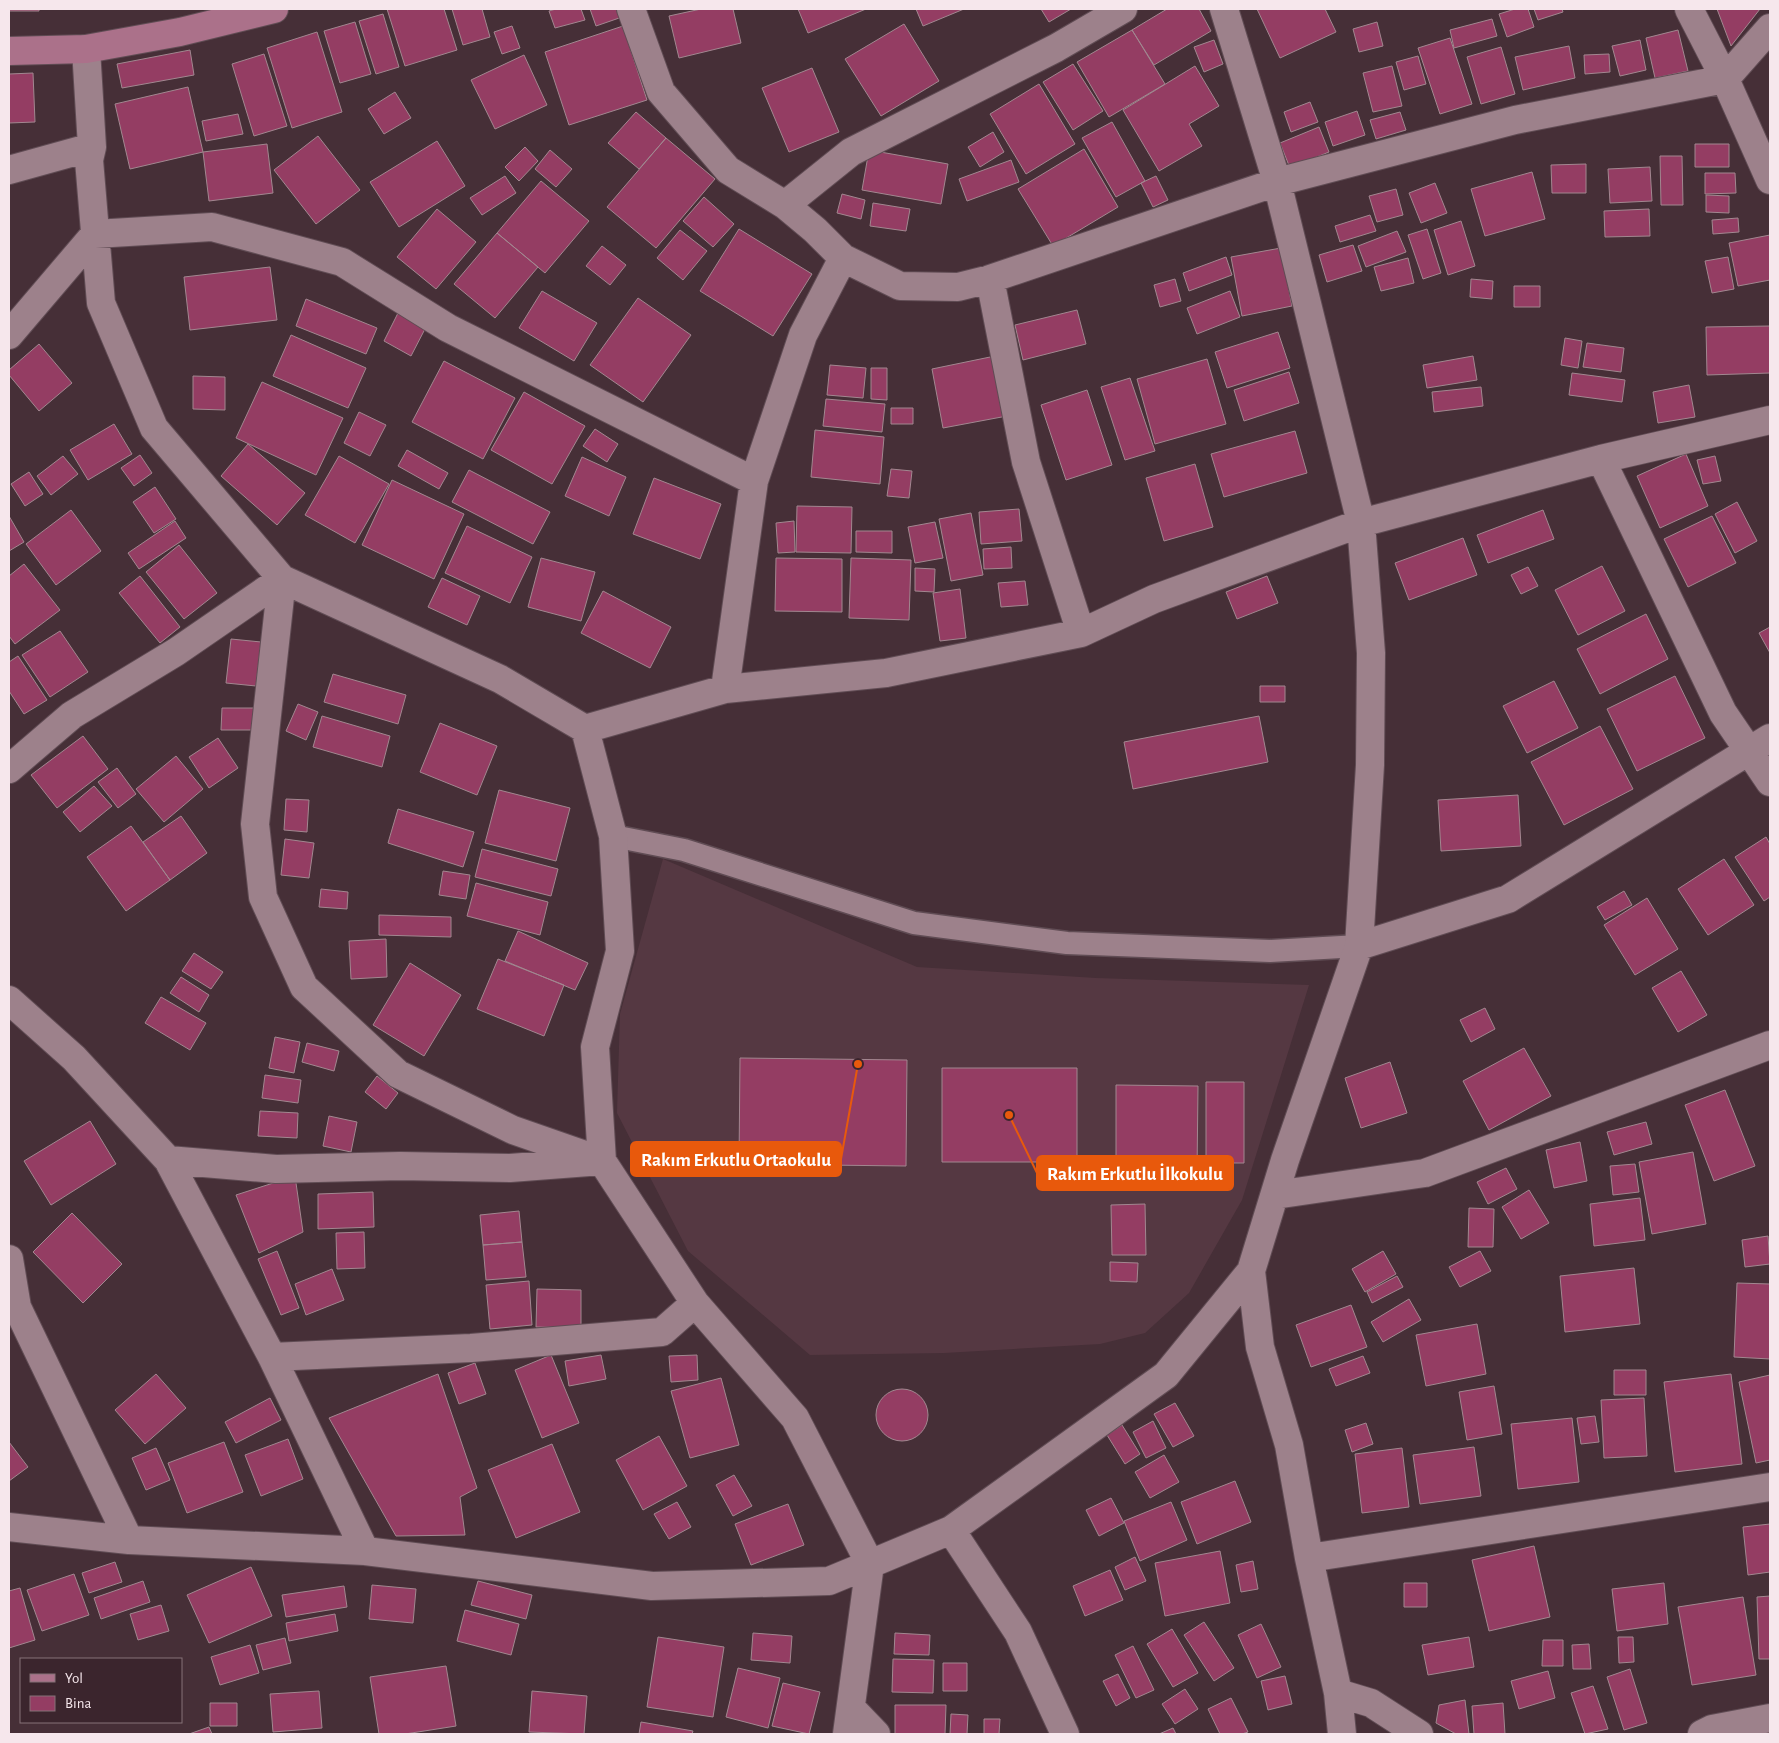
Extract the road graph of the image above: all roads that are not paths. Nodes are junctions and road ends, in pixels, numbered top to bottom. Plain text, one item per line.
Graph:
1 (274, 9) edge
2 (631, 9) edge
3 (1124, 9) edge
4 (1224, 9) edge
5 (1688, 9) edge
6 (1770, 28) edge
7 (86, 49) junction
8 (9, 51) edge
9 (1725, 79) junction
10 (92, 147) junction
11 (9, 170) edge
12 (1770, 180) edge
13 (1277, 182) junction
14 (786, 205) junction
15 (95, 234) junction
16 (843, 258) junction
17 (990, 279) junction
18 (9, 334) edge
19 (1770, 420) edge
20 (1601, 459) junction
21 (754, 481) junction
22 (1361, 523) junction
23 (282, 579) junction
24 (1081, 633) junction
25 (725, 689) junction
26 (585, 729) junction
27 (1760, 743) edge
28 (9, 769) edge
29 (1770, 782) edge
30 (613, 836) junction
31 (1359, 946) junction
32 (9, 1000) edge
33 (1770, 1045) edge
34 (168, 1160) junction
35 (602, 1161) junction
36 (1275, 1195) junction
37 (9, 1259) edge
38 (1251, 1271) junction
39 (695, 1303) junction
40 (272, 1357) junction
41 (1770, 1487) edge
42 (9, 1527) edge
43 (951, 1530) junction
44 (128, 1540) junction
45 (365, 1551) junction
46 (1309, 1558) junction
47 (870, 1564) junction
48 (1338, 1694) junction
49 (1770, 1718) edge
50 (849, 1722) edge
51 (876, 1734) edge
52 (1065, 1734) edge
53 (1342, 1734) edge
54 (1419, 1734) edge
55 (1702, 1734) edge

1 - 7 street
2 - 14 street
3 - 14 street
4 - 13 street
5 - 9 street
6 - 9 street
7 - 8 street
7 - 10 street
9 - 12 street
9 - 13 street
10 - 11 street
10 - 15 street
13 - 17 street
13 - 22 street
14 - 16 street
15 - 18 street
15 - 21 street
15 - 23 street
16 - 17 street
16 - 21 street
17 - 24 street
19 - 20 street
20 - 22 street
20 - 27 street
21 - 25 street
22 - 24 street
22 - 31 street
23 - 26 street
23 - 28 street
23 - 35 street
24 - 25 street
25 - 26 street
26 - 30 street
27 - 29 street
27 - 31 street
30 - 31 lane
30 - 35 street
31 - 36 street
32 - 34 street
33 - 36 street
34 - 35 street
34 - 40 street
35 - 39 street
36 - 38 street
37 - 44 street
38 - 43 street
38 - 46 street
39 - 40 street
39 - 47 street
40 - 45 street
41 - 46 street
42 - 44 street
43 - 47 street
43 - 52 street
44 - 45 street
45 - 47 street
46 - 48 street
47 - 50 street
48 - 53 street
48 - 54 street
49 - 55 street
50 - 51 street

